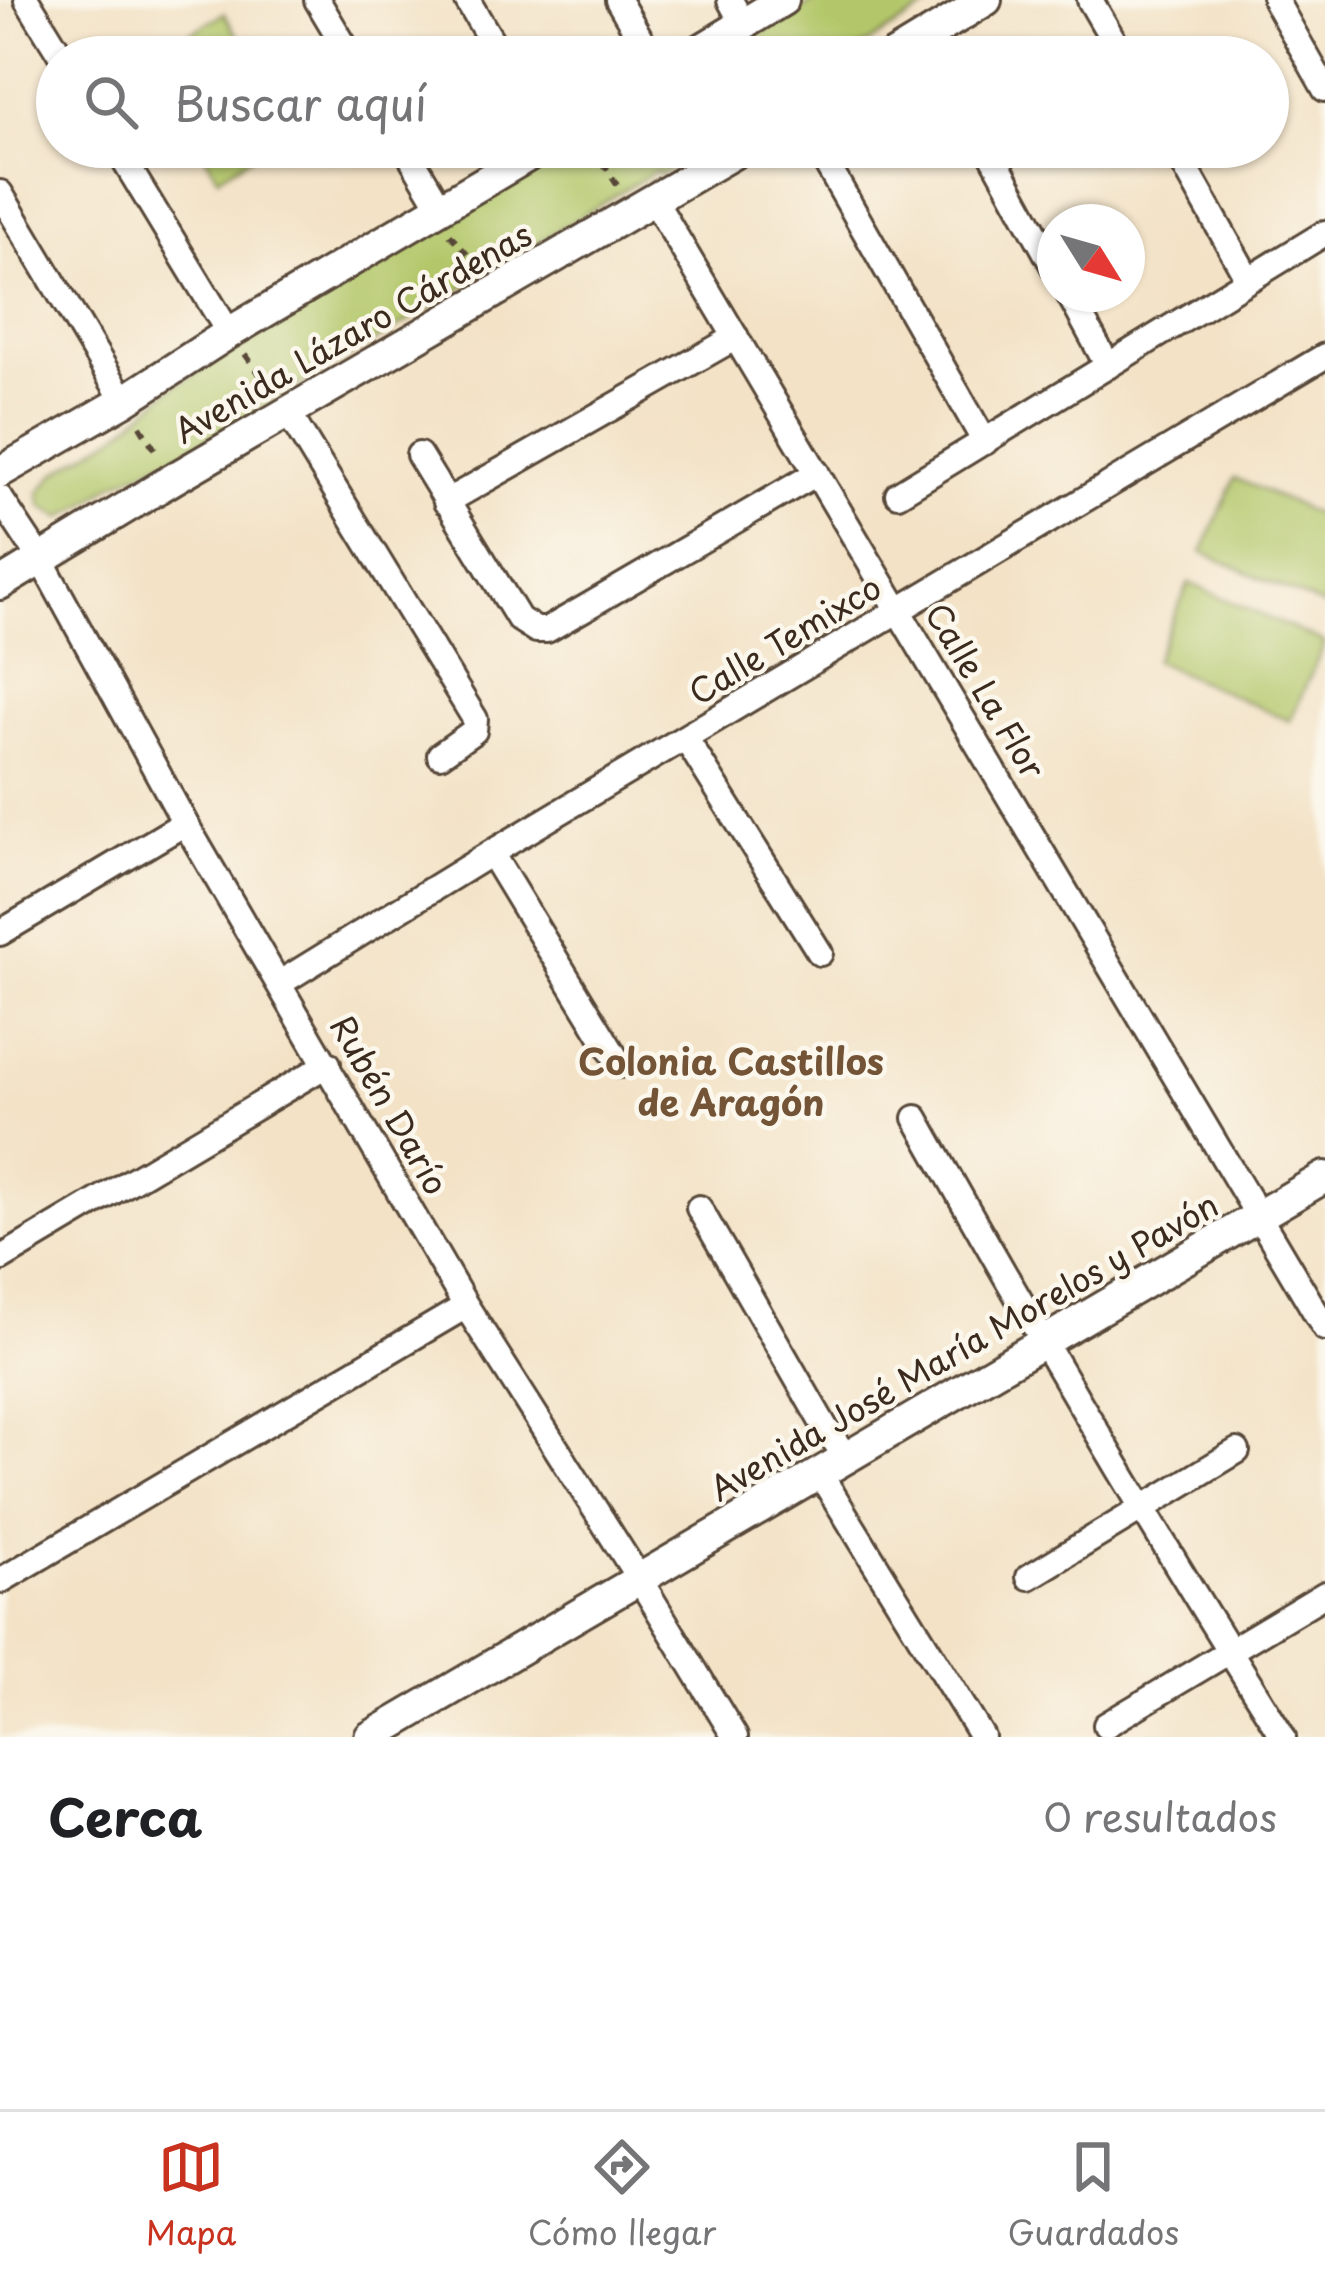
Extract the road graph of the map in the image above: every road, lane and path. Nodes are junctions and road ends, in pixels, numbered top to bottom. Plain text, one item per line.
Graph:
1 (27, 0) edge
2 (317, 0) edge
3 (467, 0) edge
4 (617, 0) edge
5 (783, 0) edge
6 (986, 0) edge
7 (1090, 0) edge
8 (1275, 0) edge
9 (736, 12) edge
10 (49, 36) edge
11 (338, 36) edge
12 (488, 36) edge
13 (638, 36) edge
14 (710, 36) edge
15 (944, 36) edge
16 (1111, 36) edge
17 (1325, 89) edge
18 (129, 168) edge
19 (415, 168) edge
20 (507, 168) edge
21 (611, 168) edge
22 (708, 168) edge
23 (829, 168) edge
24 (1000, 168) edge
25 (1186, 168) edge
26 (0, 193) edge
27 (644, 206) junction
28 (436, 210) junction
29 (1325, 233) edge
30 (1037, 236) edge
31 (1248, 279) junction
32 (497, 291) junction
33 (1079, 312) edge
34 (230, 333) junction
35 (736, 337) junction
36 (1325, 356) edge
37 (1108, 366) junction
38 (124, 401) junction
39 (289, 414) junction
40 (985, 442) junction
41 (419, 455) dead end
42 (0, 472) edge
43 (817, 473) junction
44 (173, 479) junction
45 (898, 494) dead end
46 (0, 498) edge
47 (446, 502) junction
48 (41, 560) junction
49 (0, 584) edge
50 (898, 610) junction
51 (686, 739) junction
52 (440, 755) dead end
53 (185, 823) junction
54 (491, 853) junction
55 (0, 933) edge
56 (820, 953) dead end
57 (280, 983) junction
58 (328, 1064) junction
59 (620, 1065) dead end
60 (916, 1118) dead end
61 (1325, 1177) edge
62 (699, 1208) dead end
63 (1258, 1216) junction
64 (0, 1259) edge
65 (466, 1306) junction
66 (1325, 1328) edge
67 (1043, 1342) junction
68 (1237, 1451) dead end
69 (834, 1466) junction
70 (1144, 1507) junction
71 (1029, 1577) dead end
72 (640, 1580) junction
73 (0, 1581) edge
74 (1325, 1594) edge
75 (1230, 1652) junction
76 (1106, 1725) dead end
77 (370, 1737) edge
78 (735, 1737) edge
79 (982, 1737) edge
80 (1283, 1737) edge

1 - 10 street
2 - 11 street
3 - 12 street
4 - 13 street
5 - 9 street
6 - 15 street
7 - 16 street
8 - 17 street
9 - 14 street
18 - 34 street
19 - 28 street
20 - 28 street, Avenida Lázaro Cárdenas
21 - 27 path
22 - 27 street, Avenida Lázaro Cárdenas
23 - 40 street
24 - 30 street
25 - 31 street
26 - 38 street
27 - 32 street, Avenida Lázaro Cárdenas
27 - 35 street, Calle La Flor
28 - 32 path
28 - 34 street, Avenida Lázaro Cárdenas
29 - 31 street
31 - 37 street
32 - 39 street, Avenida Lázaro Cárdenas
33 - 37 street
34 - 38 street, Avenida Lázaro Cárdenas
34 - 39 path
35 - 43 street, Calle La Flor
35 - 47 street
36 - 50 street, Calle Temixco
37 - 40 street
38 - 42 street, Avenida Lázaro Cárdenas
38 - 44 path
39 - 44 street, Avenida Lázaro Cárdenas
39 - 52 street
40 - 45 street
41 - 47 street
43 - 47 street
43 - 50 street, Calle La Flor
44 - 48 street, Avenida Lázaro Cárdenas
46 - 48 street, Rubén Darío
48 - 49 street, Avenida Lázaro Cárdenas
48 - 53 street, Rubén Darío
50 - 51 street, Calle Temixco
50 - 63 street, Calle La Flor
51 - 54 street, Calle Temixco
51 - 56 street
53 - 55 street
53 - 57 street, Rubén Darío
54 - 57 street, Calle Temixco
54 - 59 street
57 - 58 street, Rubén Darío
58 - 64 street
58 - 65 street, Rubén Darío
60 - 67 street
61 - 63 street, Avenida José María Morelos y Pavón
62 - 69 street
63 - 66 street, Calle La Flor
63 - 67 street, Avenida José María Morelos y Pavón
65 - 72 street, Rubén Darío
65 - 73 street
67 - 69 street, Avenida José María Morelos y Pavón
67 - 70 street
68 - 70 street
69 - 72 street, Avenida José María Morelos y Pavón
69 - 79 street
70 - 71 street
70 - 75 street
72 - 77 street, Avenida José María Morelos y Pavón
72 - 78 street, Rubén Darío
74 - 75 street
75 - 76 street
75 - 80 street

